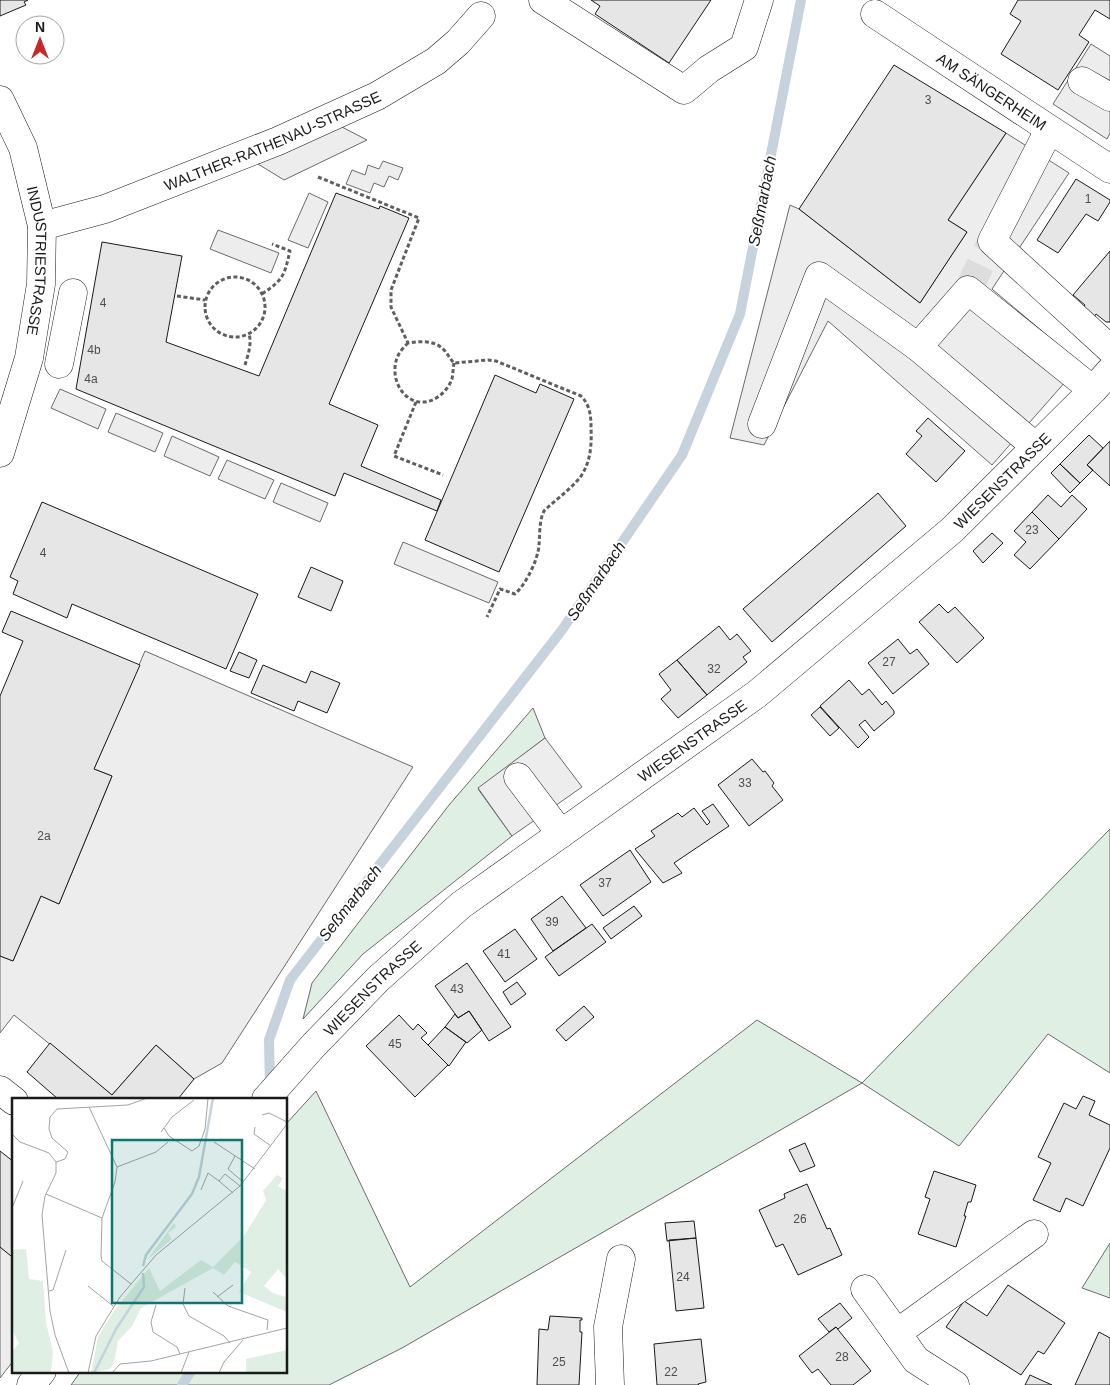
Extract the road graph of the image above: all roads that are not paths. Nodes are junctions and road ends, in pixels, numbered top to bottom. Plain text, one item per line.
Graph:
1 (543, 0) edge
2 (759, 0) edge
3 (875, 14) dead end
4 (481, 16) dead end
5 (1082, 81) dead end
6 (1110, 97) edge
7 (0, 100) edge
8 (1049, 130) junction
9 (1110, 168) edge
10 (42, 226) junction
11 (73, 293) dead end
12 (35, 321) junction
13 (66, 327) junction
14 (918, 347) junction
15 (1110, 349) edge
16 (59, 364) dead end
17 (1102, 380) edge
18 (762, 424) dead end
19 (1036, 447) junction
20 (0, 453) edge
21 (518, 777) dead end
22 (561, 834) junction
23 (0, 1090) edge
24 (267, 1098) edge
25 (12, 1099) edge
26 (1034, 1234) dead end
27 (621, 1259) dead end
28 (865, 1289) dead end
29 (897, 1334) junction
30 (41, 1372) edge
31 (31, 1385) edge
32 (610, 1385) edge
33 (955, 1385) edge

1 - 2 street
3 - 8 street, AM SÄNGERHEIM
4 - 10 street, WALTHER-RATHENAU-STRASSE
5 - 6 street
7 - 10 street, INDUSTRIESTRASSE
8 - 9 street, AM SÄNGERHEIM
8 - 15 street
10 - 12 street, INDUSTRIESTRASSE
11 - 13 street
12 - 13 street
12 - 20 street, INDUSTRIESTRASSE
13 - 16 street
14 - 17 street
14 - 18 street
14 - 19 street
17 - 19 street, WIESENSTRASSE
19 - 22 street, WIESENSTRASSE
21 - 22 street
22 - 24 street, WIESENSTRASSE
23 - 25 street
26 - 29 street
27 - 32 street
28 - 29 street
29 - 33 street
30 - 31 street

